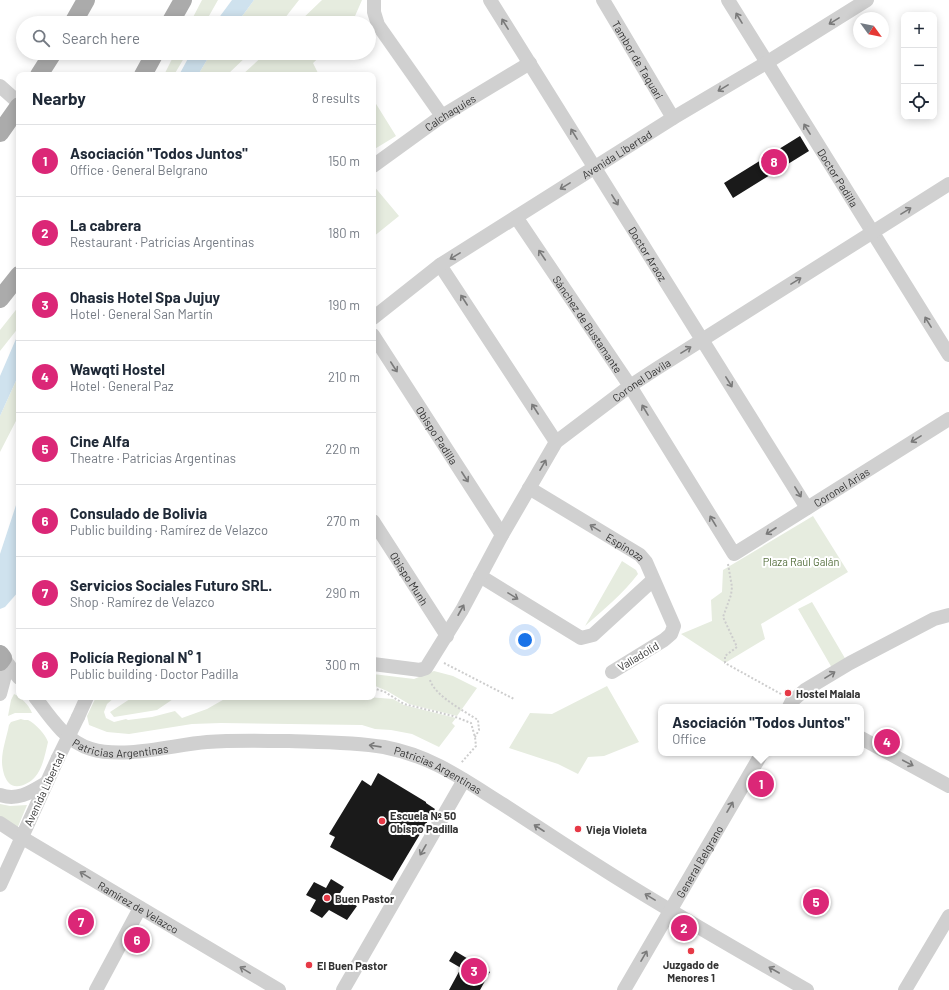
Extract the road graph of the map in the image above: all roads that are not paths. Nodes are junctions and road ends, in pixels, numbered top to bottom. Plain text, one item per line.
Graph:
1 (86, 0) edge
2 (182, 0) edge
3 (374, 0) edge
4 (490, 0) edge
5 (603, 0) edge
6 (728, 0) edge
7 (868, 0) edge
8 (77, 16) edge
9 (174, 16) edge
10 (375, 16) edge
11 (376, 18) edge
12 (49, 60) edge
13 (151, 60) edge
14 (530, 63) junction
15 (766, 63) junction
16 (41, 72) edge
17 (145, 72) edge
18 (0, 86) edge
19 (16, 101) edge
20 (16, 109) edge
21 (442, 116) junction
22 (674, 118) junction
23 (0, 133) edge
24 (376, 164) edge
25 (594, 167) junction
26 (949, 184) edge
27 (516, 217) junction
28 (872, 232) junction
29 (440, 265) junction
30 (16, 279) edge
31 (0, 299) edge
32 (376, 316) edge
33 (376, 340) edge
34 (702, 340) junction
35 (949, 355) edge
36 (630, 386) junction
37 (949, 419) edge
38 (556, 442) junction
39 (529, 488) junction
40 (807, 508) junction
41 (376, 526) edge
42 (502, 535) junction
43 (734, 554) joint
44 (480, 576) junction
45 (653, 580) junction
46 (949, 615) edge
47 (446, 636) junction
48 (664, 640) joint
49 (3, 660) edge
50 (376, 664) edge
51 (612, 672) dead end
52 (16, 675) edge
53 (0, 694) edge
54 (37, 700) edge
55 (86, 700) edge
56 (796, 704) edge
57 (864, 740) edge
58 (760, 756) edge
59 (464, 780) junction
60 (46, 784) junction
61 (949, 786) edge
62 (0, 795) edge
63 (0, 823) edge
64 (22, 837) junction
65 (0, 885) edge
66 (140, 908) junction
67 (671, 910) junction
68 (949, 916) edge
69 (96, 990) edge
70 (279, 990) edge
71 (343, 990) edge
72 (624, 990) edge
73 (807, 990) edge
74 (905, 990) edge

1 - 8 main road
2 - 9 main road
3 - 10 street
14 -> 4 street, Doctor Araoz
5 - 22 street, Tambor de Taquarí
15 -> 6 street, Doctor Padilla
7 -> 15 street, Avenida Libertad
11 - 21 street
12 - 16 main road
13 - 17 main road
14 - 21 street, Calchaquies
25 -> 14 street, Doctor Araoz
15 -> 22 street, Avenida Libertad
28 -> 15 street, Doctor Padilla
18 - 19 street
20 - 23 main road
21 - 24 street, Calchaquies
22 - 25 street, Avenida Libertad
25 -> 27 street, Avenida Libertad
25 -> 34 street, Doctor Araoz
28 -> 26 street, Coronel Davila
27 -> 29 street, Avenida Libertad
36 -> 27 street, Sánchez de Bustamante
34 -> 28 street, Coronel Davila
35 -> 28 street, Doctor Padilla
29 - 32 street, Avenida Libertad
38 -> 29 street
30 - 31 main road
33 -> 42 street, Obispo Padilla
36 -> 34 street, Coronel Davila
34 -> 40 street, Doctor Araoz
36 - 38 street, Coronel Davila
43 -> 36 street, Sánchez de Bustamante
37 -> 40 street, Coronel Arias
39 -> 38 street, Coronel Davila
39 - 42 street, Coronel Davila
45 -> 39 street, Espinoza
40 -> 43 street, Coronel Arias
41 - 47 street, Obispo Munh
42 - 44 street, Coronel Davila
44 -> 45 street
47 -> 44 street, Coronel Davila
45 - 48 street, Espinoza
56 -> 46 street
47 - 50 street, Coronel Davila
48 - 51 street, Valladolid
49 - 52 street
49 - 53 street
59 -> 54 street, Patricias Argentinas
55 - 60 street, Avenida Libertad, bridge
57 -> 61 street
67 -> 58 street, General Belgrano
67 -> 59 street, Patricias Argentinas
59 -> 71 street
60 - 62 street
60 - 64 street, Avenida Libertad
63 - 64 street, Ramírez de Velazco
64 - 65 street, Avenida Libertad
66 -> 64 street, Ramírez de Velazco
66 - 69 street
70 -> 66 street, Ramírez de Velazco
72 -> 67 street, General Belgrano
73 -> 67 street, Patricias Argentinas
68 - 74 street

